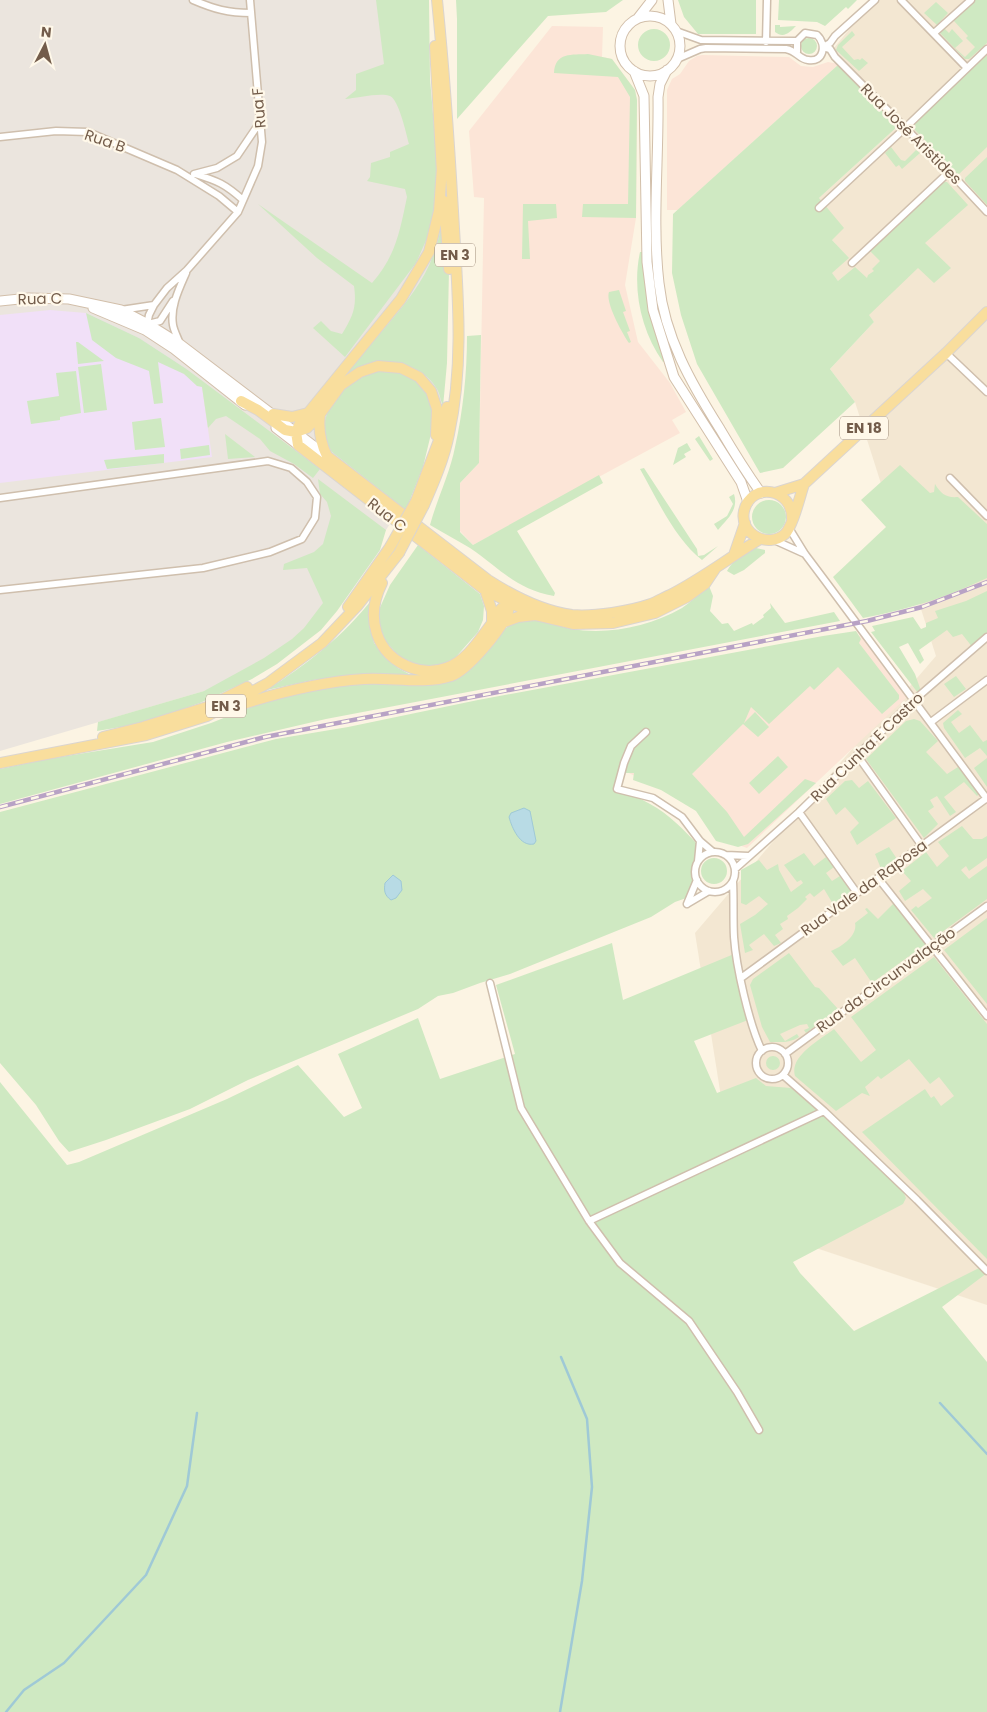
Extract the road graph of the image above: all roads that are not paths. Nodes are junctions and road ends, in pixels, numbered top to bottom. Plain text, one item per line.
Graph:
1 (193, 0) edge
2 (250, 0) edge
3 (436, 0) edge
4 (652, 0) edge
5 (668, 0) edge
6 (767, 0) edge
7 (874, 0) edge
8 (902, 0) edge
9 (971, 0) edge
10 (251, 13) junction
11 (638, 18) junction
12 (674, 28) junction
13 (934, 34) junction
14 (835, 36) junction
15 (820, 38) junction
16 (797, 41) junction
17 (766, 42) junction
18 (822, 49) junction
19 (987, 49) edge
20 (797, 52) junction
21 (677, 59) junction
22 (967, 68) junction
23 (667, 70) junction
24 (634, 71) junction
25 (260, 122) junction
26 (906, 128) junction
27 (0, 137) edge
28 (442, 167) junction
29 (177, 170) junction
30 (949, 172) junction
31 (194, 174) junction
32 (243, 200) junction
33 (819, 208) dead end
34 (238, 212) junction
35 (987, 212) edge
36 (852, 262) dead end
37 (187, 270) junction
38 (175, 296) junction
39 (0, 301) edge
40 (79, 301) junction
41 (154, 306) junction
42 (121, 310) junction
43 (987, 312) edge
44 (146, 327) junction
45 (180, 344) junction
46 (946, 353) junction
47 (987, 392) edge
48 (241, 401) junction
49 (308, 413) junction
50 (272, 414) junction
51 (320, 414) junction
52 (296, 432) junction
53 (298, 445) junction
54 (327, 456) junction
55 (429, 469) junction
56 (950, 478) dead end
57 (804, 484) junction
58 (761, 493) junction
59 (775, 493) junction
60 (0, 498) edge
61 (748, 502) junction
62 (420, 503) junction
63 (987, 516) edge
64 (745, 523) junction
65 (791, 523) junction
66 (760, 539) junction
67 (774, 540) junction
68 (395, 550) junction
69 (805, 554) junction
70 (734, 555) junction
71 (389, 566) junction
72 (715, 569) junction
73 (0, 590) edge
74 (485, 590) junction
75 (506, 591) junction
76 (510, 603) junction
77 (535, 615) junction
78 (573, 615) junction
79 (497, 623) junction
80 (987, 638) edge
81 (987, 680) edge
82 (913, 701) junction
83 (207, 716) junction
84 (931, 722) junction
85 (646, 732) dead end
86 (857, 754) junction
87 (0, 762) edge
88 (987, 798) edge
89 (799, 812) junction
90 (700, 841) junction
91 (922, 846) junction
92 (713, 852) junction
93 (726, 855) junction
94 (748, 856) junction
95 (698, 861) junction
96 (736, 869) junction
97 (878, 878) junction
98 (697, 880) junction
99 (733, 882) junction
100 (724, 890) junction
101 (709, 891) junction
102 (857, 893) junction
103 (734, 898) junction
104 (987, 906) edge
105 (933, 946) junction
106 (741, 978) junction
107 (490, 982) dead end
108 (987, 1016) edge
109 (762, 1050) junction
110 (785, 1054) junction
111 (783, 1075) junction
112 (824, 1111) junction
113 (589, 1221) junction
114 (987, 1271) edge
115 (760, 1430) dead end

1 - 10 street
2 - 10 street, Rua F
3 - 28 main road, EN 3
3 - 62 main road, EN 3
4 - 11 main road
5 - 12 main road
6 - 17 street
7 - 14 street
8 - 13 street
9 - 13 street
10 - 25 street, Rua F
11 - 12 main road
11 - 24 main road
12 - 17 street
12 - 21 main road
13 - 22 street
14 - 15 street
14 - 18 street
15 - 16 street
15 - 18 street
16 - 17 street
16 - 20 street
18 - 20 street
18 - 26 street, Rua José Aristides
19 - 22 street
20 - 21 street
21 - 23 main road
22 - 26 street
23 - 24 main road
23 - 58 main road
24 - 61 main road
25 - 31 street, Rua B
25 - 32 street, Rua F
26 - 30 street, Rua José Aristides
26 - 33 street
27 - 29 street, Rua B
28 - 49 main road
28 - 55 main road, EN 3
29 - 31 street, Rua B
29 - 34 street, Rua B
30 - 35 street, Rua José Aristides
30 - 36 street
31 - 32 street, Rua B
32 - 34 street, Rua F
34 - 37 street, Rua F
37 - 38 street
37 - 41 street
38 - 44 street
38 - 45 street
39 - 40 main road, Rua C
40 - 42 main road, Rua C
40 - 44 main road, Rua C
41 - 42 street
41 - 44 street
42 - 44 main road, Rua C
43 - 46 main road, EN 18
44 - 45 main road, Rua C
44 - 48 main road, Rua C
45 - 50 main road, Rua C
46 - 47 street
46 - 57 main road, EN 18
48 - 52 main road
48 - 53 main road, Rua C
49 - 50 main road
49 - 52 main road
50 - 52 main road, Rua C
51 - 52 main road
51 - 54 main road
51 - 55 main road
52 - 53 main road
52 - 54 main road, Rua C
53 - 74 main road, Rua C
54 - 75 main road, Rua C
55 - 62 main road, EN 3
56 - 63 street
57 - 59 main road, EN 18
57 - 65 main road, EN 18
58 - 59 main road
58 - 61 main road
59 - 65 main road
60 - 73 street
61 - 64 main road
62 - 68 main road, EN 3, bridge
64 - 66 main road
64 - 70 main road
65 - 67 main road
65 - 69 street
66 - 67 main road
66 - 70 main road, Rua C
67 - 69 street
68 - 71 main road, EN 3
68 - 87 main road, EN 3
69 - 82 street
70 - 72 main road, Rua C
71 - 79 main road
71 - 83 main road, EN 3
72 - 77 main road, Rua C
72 - 78 main road, Rua C
74 - 76 main road, Rua C
74 - 79 main road
75 - 76 main road
75 - 78 main road, Rua C
76 - 77 main road, Rua C
76 - 78 main road
76 - 79 main road
77 - 79 main road
79 - 83 main road
80 - 82 street, Rua Cunha E Castro
81 - 84 street
82 - 84 street
82 - 86 street, Rua Cunha E Castro
83 - 87 main road, EN 3
84 - 88 street
85 - 90 street
86 - 89 street, Rua Cunha E Castro
86 - 91 street
88 - 91 street, Rua Vale da Raposa
89 - 94 street, Rua Cunha E Castro
89 - 102 street
90 - 92 street
90 - 95 street
91 - 97 street, Rua Vale da Raposa
92 - 93 street
92 - 95 street
93 - 94 street
93 - 96 street
94 - 96 street, Rua Cunha E Castro
95 - 98 street
96 - 99 street
97 - 102 street, Rua Vale da Raposa
97 - 105 street
98 - 101 street
98 - 101 street
99 - 100 street
99 - 103 street
100 - 101 street
100 - 103 street
102 - 106 street, Rua Vale da Raposa
103 - 106 street
104 - 105 street, Rua da Circunvalação
105 - 108 street
105 - 110 street, Rua da Circunvalação
106 - 109 street
107 - 113 street
109 - 110 street
109 - 111 street
110 - 111 street
111 - 112 street
112 - 113 street
112 - 114 street
113 - 115 street

